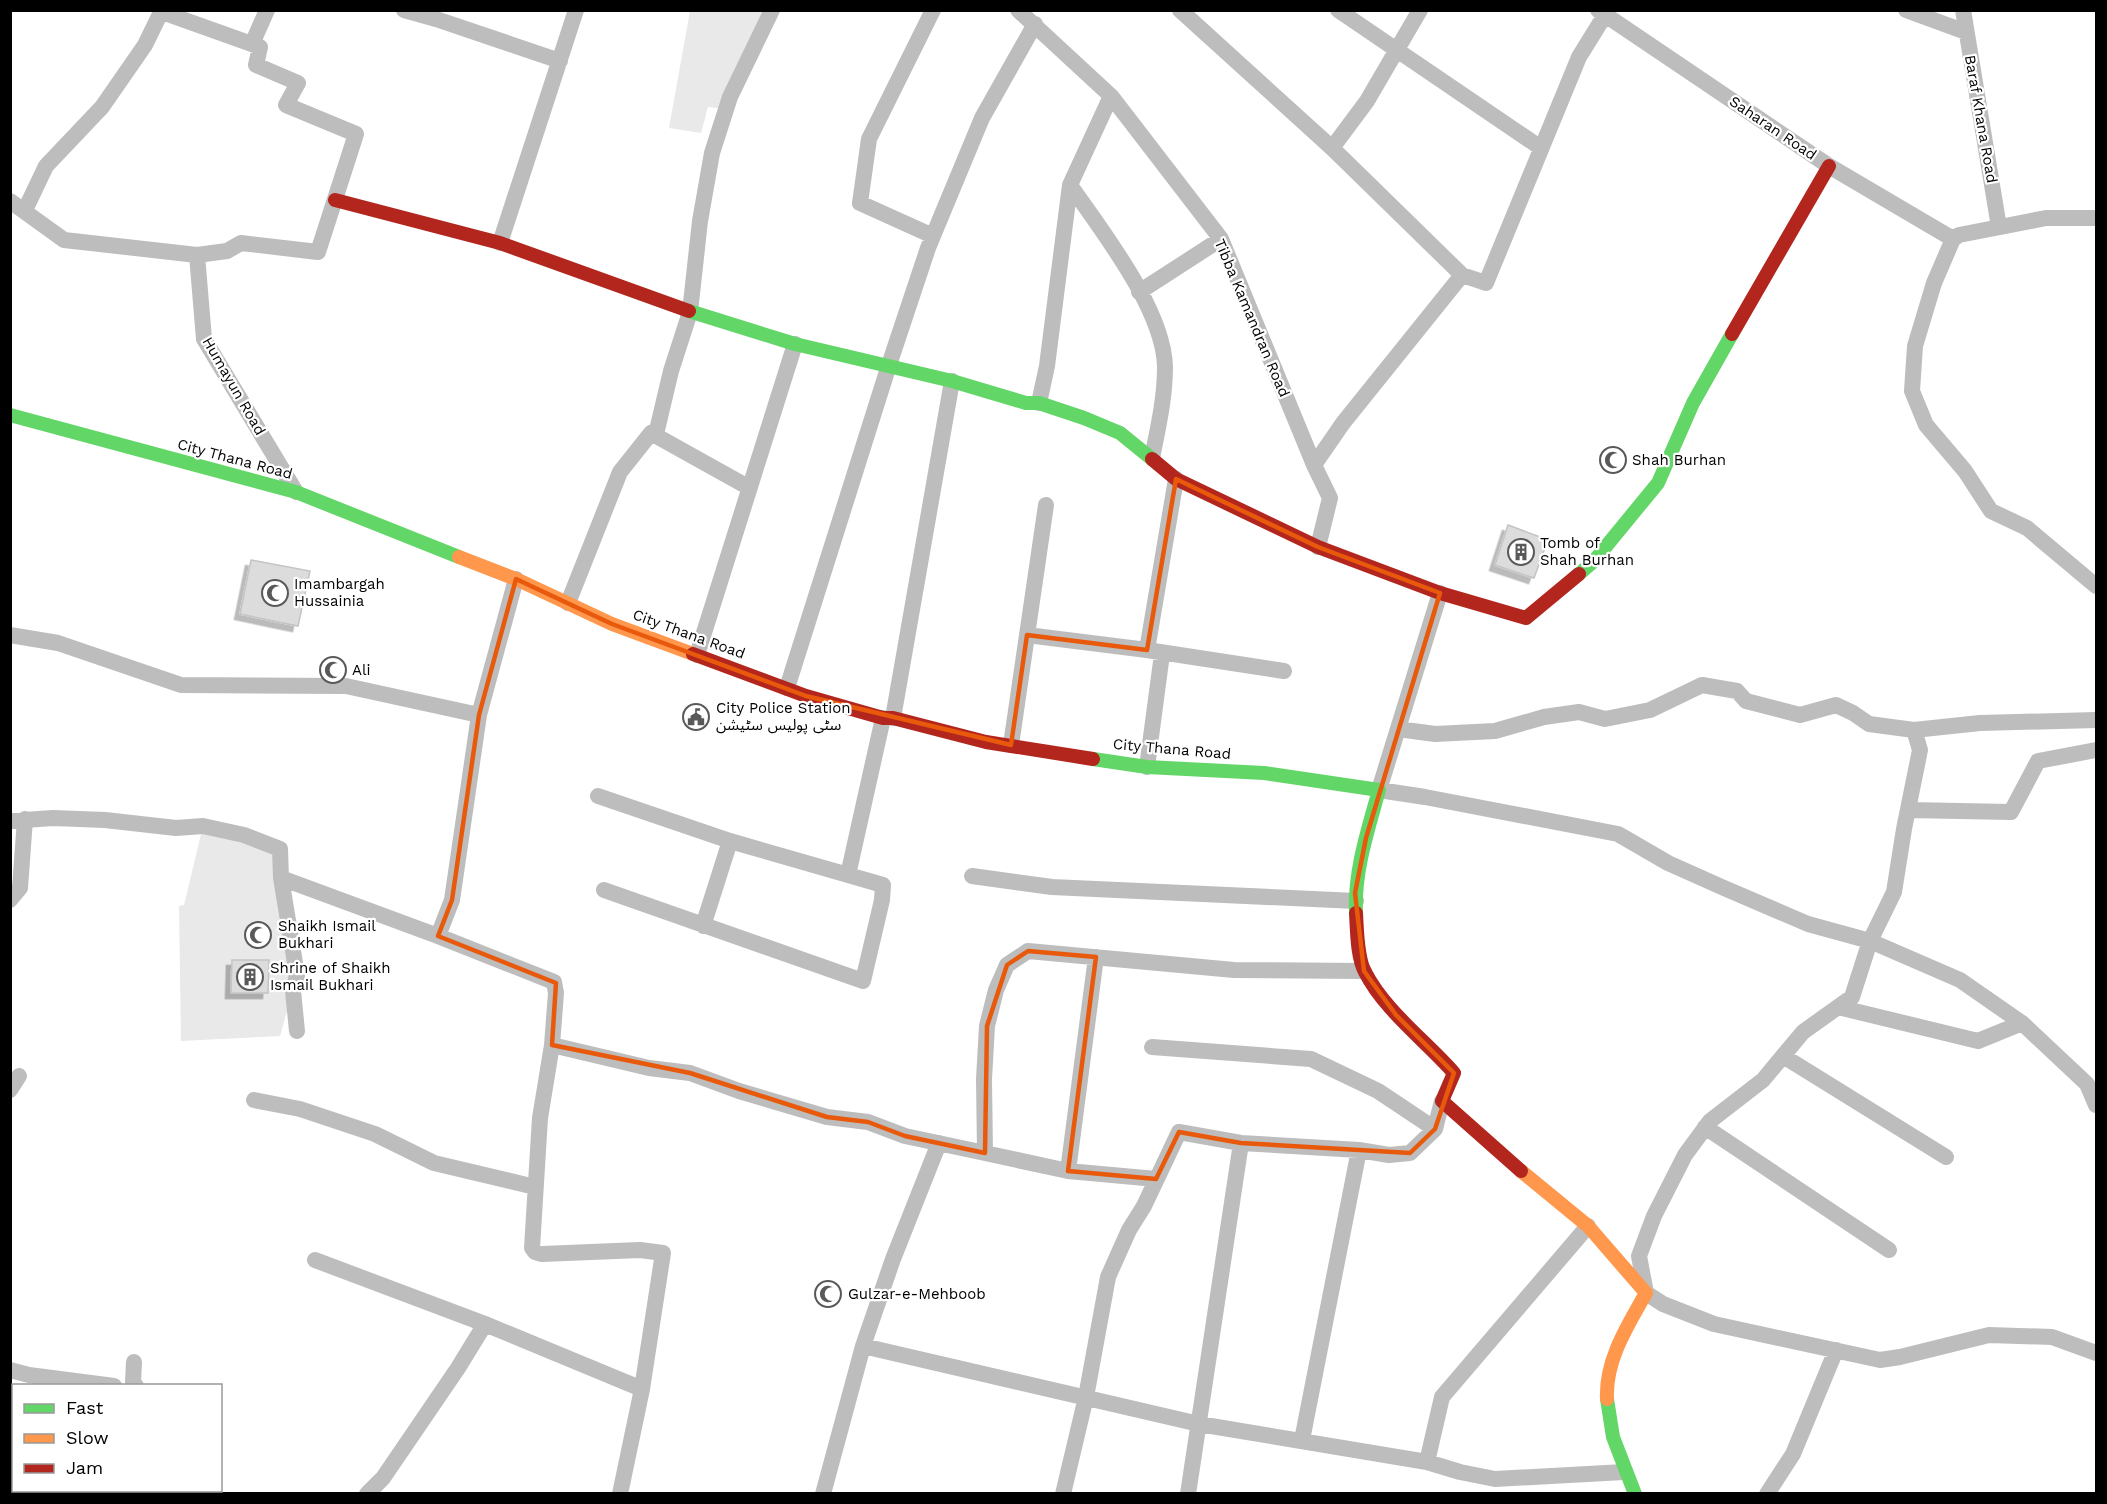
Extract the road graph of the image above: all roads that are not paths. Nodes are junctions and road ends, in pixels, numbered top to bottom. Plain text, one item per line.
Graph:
1 (267, 10) edge
2 (404, 10) edge
3 (576, 10) edge
4 (772, 10) edge
5 (933, 10) edge
6 (1018, 10) edge
7 (1180, 10) edge
8 (1338, 10) edge
9 (1420, 10) edge
10 (1906, 10) edge
11 (1963, 10) edge
12 (162, 11) edge
13 (1602, 13) edge
14 (1035, 24) junction
15 (1966, 32) junction
16 (252, 44) junction
17 (1397, 50) junction
18 (560, 61) junction
19 (1111, 96) junction
20 (1332, 148) junction
21 (1541, 148) junction
22 (1829, 166) junction
23 (1070, 185) junction
24 (335, 200) junction
25 (18, 206) edge
26 (2097, 218) edge
27 (1999, 227) junction
28 (933, 236) junction
29 (1221, 239) junction
30 (1953, 239) junction
31 (500, 243) junction
32 (197, 255) junction
33 (1462, 275) junction
34 (1139, 292) junction
35 (690, 312) junction
36 (795, 344) junction
37 (889, 365) junction
38 (952, 381) junction
39 (1039, 403) junction
40 (10, 415) edge
41 (651, 433) junction
42 (1152, 458) junction
43 (1314, 465) junction
44 (1176, 478) junction
45 (748, 487) junction
46 (296, 492) junction
47 (1046, 506) dead end
48 (1318, 547) junction
49 (516, 579) junction
50 (2097, 586) edge
51 (1440, 593) junction
52 (568, 603) junction
53 (10, 635) edge
54 (1027, 635) junction
55 (1155, 652) junction
56 (697, 655) junction
57 (1284, 671) dead end
58 (787, 688) junction
59 (479, 715) junction
60 (888, 718) junction
61 (2097, 720) edge
62 (1398, 729) junction
63 (1914, 730) junction
64 (1011, 745) junction
65 (2097, 750) edge
66 (1147, 766) junction
67 (1379, 790) junction
68 (598, 796) dead end
69 (1908, 810) junction
70 (18, 820) edge
71 (730, 841) junction
72 (848, 875) junction
73 (972, 876) dead end
74 (281, 878) junction
75 (604, 890) dead end
76 (10, 900) edge
77 (1356, 901) junction
78 (703, 926) junction
79 (438, 936) junction
80 (1870, 941) junction
81 (1096, 957) junction
82 (1364, 971) junction
83 (1838, 1007) junction
84 (2022, 1023) junction
85 (297, 1031) dead end
86 (552, 1045) junction
87 (1152, 1047) dead end
88 (1783, 1056) junction
89 (254, 1100) dead end
90 (2096, 1100) edge
91 (1442, 1101) junction
92 (1705, 1127) junction
93 (1435, 1130) junction
94 (939, 1143) junction
95 (1240, 1143) junction
96 (1359, 1150) junction
97 (985, 1153) junction
98 (1946, 1157) dead end
99 (1068, 1171) junction
100 (1156, 1179) junction
101 (535, 1187) junction
102 (1588, 1226) junction
103 (1889, 1250) dead end
104 (315, 1260) dead end
105 (1646, 1293) junction
106 (485, 1324) junction
107 (863, 1346) junction
108 (1836, 1350) junction
109 (2097, 1353) edge
110 (135, 1362) dead end
111 (10, 1370) edge
112 (99, 1384) edge
113 (134, 1384) edge
114 (642, 1389) junction
115 (1086, 1397) junction
116 (1199, 1424) junction
117 (1302, 1440) junction
118 (1427, 1462) junction
119 (1624, 1472) junction
120 (367, 1494) edge
121 (620, 1494) edge
122 (823, 1494) edge
123 (1063, 1494) edge
124 (1188, 1494) edge
125 (1635, 1494) edge
126 (1767, 1494) edge

1 - 16 street
2 - 18 street
3 - 18 street
4 - 35 street
5 - 28 street
6 - 14 street, Tibba Kamandran Road
7 - 20 street
8 - 17 street
9 - 17 street
10 - 15 street
11 - 15 street, Baraf Khana Road
12 - 16 street
12 - 25 street
13 - 21 street
13 - 22 street, Saharan Road
14 - 19 street, Tibba Kamandran Road
14 - 28 street
15 - 27 street, Baraf Khana Road
16 - 24 street
17 - 20 street
17 - 21 street
18 - 31 street
19 - 23 street
19 - 29 street, Tibba Kamandran Road
20 - 33 street
21 - 33 street
22 - 30 street, Saharan Road
22 - 51 street
23 - 34 street
23 - 39 street
24 - 31 street
24 - 32 street
25 - 32 street
26 - 27 street
27 - 30 street
28 - 37 street
29 - 34 street
29 - 43 street, Tibba Kamandran Road
30 - 50 street
31 - 35 street
32 - 46 street, Humayun Road
33 - 43 street
34 - 42 street
35 - 36 street
35 - 41 street
36 - 37 street
36 - 45 street
37 - 38 street
37 - 58 street
38 - 39 street
38 - 60 street
39 - 42 street
40 - 46 street, City Thana Road
41 - 45 street
41 - 52 street
42 - 44 street
43 - 48 street, Tibba Kamandran Road
44 - 48 street
44 - 55 street
45 - 56 street
46 - 49 street, City Thana Road
47 - 54 street
48 - 51 street
49 - 52 street, City Thana Road
49 - 59 street
51 - 62 street
52 - 56 street, City Thana Road
53 - 59 street
54 - 55 street
54 - 64 street
55 - 57 street
55 - 66 street
56 - 58 street, City Thana Road
58 - 60 street, City Thana Road
59 - 79 street
60 - 64 street, City Thana Road
60 - 72 street
61 - 63 street
62 - 63 street
62 - 67 street
63 - 69 street
64 - 66 street, City Thana Road
65 - 69 street
66 - 67 street, City Thana Road
67 - 77 street
67 - 80 street
68 - 71 street
69 - 80 street
70 - 74 street
70 - 76 street
71 - 72 street
71 - 78 street
72 - 78 street
73 - 77 street
74 - 79 street
74 - 85 street
75 - 78 street
77 - 82 street
79 - 86 street
80 - 83 street
80 - 84 street
81 - 82 street
81 - 97 street
81 - 99 street
82 - 91 street
83 - 84 street
83 - 88 street
84 - 90 street
86 - 94 street
86 - 101 street
87 - 93 street
88 - 92 street
88 - 98 street
89 - 101 street
91 - 93 street
91 - 102 street
92 - 103 street
92 - 105 street
93 - 96 street
94 - 97 street
94 - 107 street
95 - 96 street
95 - 100 street
95 - 116 street
96 - 117 street
97 - 99 street
99 - 100 street
100 - 115 street
101 - 114 street
102 - 105 street
102 - 118 street
104 - 106 street
105 - 108 street
105 - 119 street
106 - 114 street
106 - 120 street
107 - 115 street
107 - 122 street
108 - 109 street
108 - 126 street
110 - 113 street
111 - 112 street
114 - 121 street
115 - 116 street
115 - 123 street
116 - 117 street
116 - 124 street
117 - 118 street
118 - 119 street
119 - 125 street

